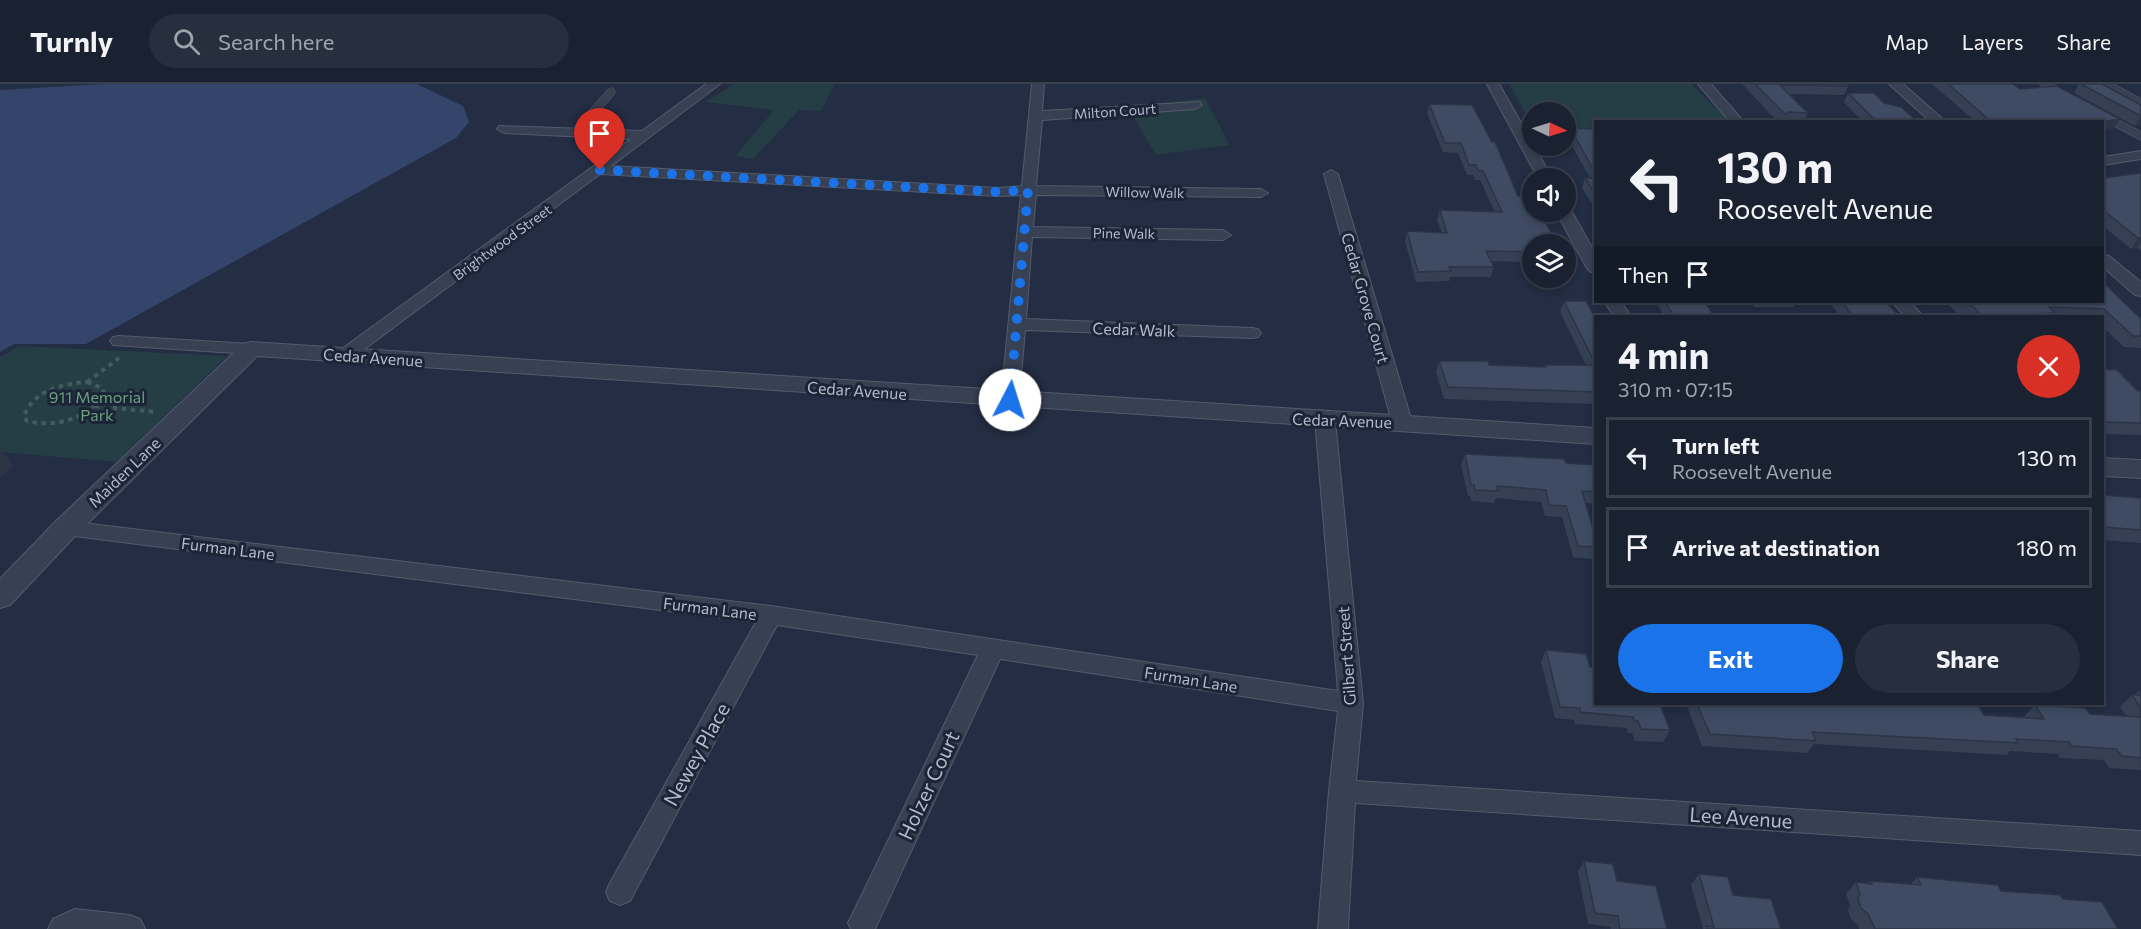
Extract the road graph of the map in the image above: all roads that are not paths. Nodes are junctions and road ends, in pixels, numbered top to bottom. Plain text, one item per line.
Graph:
1 (714, 84) edge
2 (1038, 84) edge
3 (1493, 84) edge
4 (1704, 84) edge
5 (1895, 84) edge
6 (2044, 84) edge
7 (2105, 84) edge
8 (611, 92) dead end
9 (2070, 98) edge
10 (2141, 103) edge
11 (1195, 105) dead end
12 (2097, 112) edge
13 (1034, 116) junction
14 (1736, 120) edge
15 (1938, 120) edge
16 (504, 129) dead end
17 (575, 132) junction
18 (646, 135) junction
19 (2141, 136) edge
20 (2141, 155) edge
21 (2104, 161) edge
22 (1539, 168) edge
23 (600, 170) junction
24 (1331, 174) dead end
25 (1028, 190) junction
26 (1261, 193) dead end
27 (1570, 222) edge
28 (1024, 232) junction
29 (1223, 235) dead end
30 (2104, 260) edge
31 (1594, 266) edge
32 (2141, 291) edge
33 (1902, 303) edge
34 (1913, 315) edge
35 (1016, 324) junction
36 (1252, 333) dead end
37 (119, 341) dead end
38 (251, 349) junction
39 (345, 355) junction
40 (1010, 400) junction
41 (1325, 420) junction
42 (1402, 422) junction
43 (1594, 436) edge
44 (2104, 467) edge
45 (2141, 470) edge
46 (66, 528) junction
47 (0, 597) edge
48 (771, 615) junction
49 (993, 648) junction
50 (1351, 703) junction
51 (1342, 791) junction
52 (2141, 843) edge
53 (620, 892) dead end
54 (863, 923) dead end
55 (63, 929) edge
56 (130, 929) edge
57 (1333, 929) edge

1 - 18 street, Brightwood Street
2 - 13 street
3 - 22 street
4 - 14 street
5 - 15 street
6 - 9 lane
7 - 10 lane
8 - 17 lane
11 - 13 street, Milton Court
12 - 19 lane
13 - 25 street
16 - 17 street
17 - 18 street
18 - 23 street, Brightwood Street
20 - 21 street
23 - 25 street, Willow Walk
23 - 39 street, Brightwood Street
24 - 42 street, Cedar Grove Court
25 - 26 street, Willow Walk
25 - 28 street
27 - 31 street
28 - 29 street, Pine Walk
28 - 35 street
30 - 32 street
33 - 34 street
35 - 36 street, Cedar Walk
35 - 40 street
37 - 38 street, Cedar Avenue
38 - 39 street, Cedar Avenue
38 - 46 street, Maiden Lane
39 - 40 street, Cedar Avenue
40 - 41 street, Cedar Avenue
41 - 42 street, Cedar Avenue
41 - 50 street, Gilbert Street
42 - 43 street, Cedar Avenue
44 - 45 street
46 - 47 street, Maiden Lane
46 - 48 street, Furman Lane
48 - 49 street, Furman Lane
48 - 53 street, Newey Place
49 - 50 street, Furman Lane
49 - 54 street, Holzer Court
50 - 51 street, Gilbert Street
51 - 52 street, Lee Avenue
51 - 57 street, Gilbert Street
55 - 56 street

